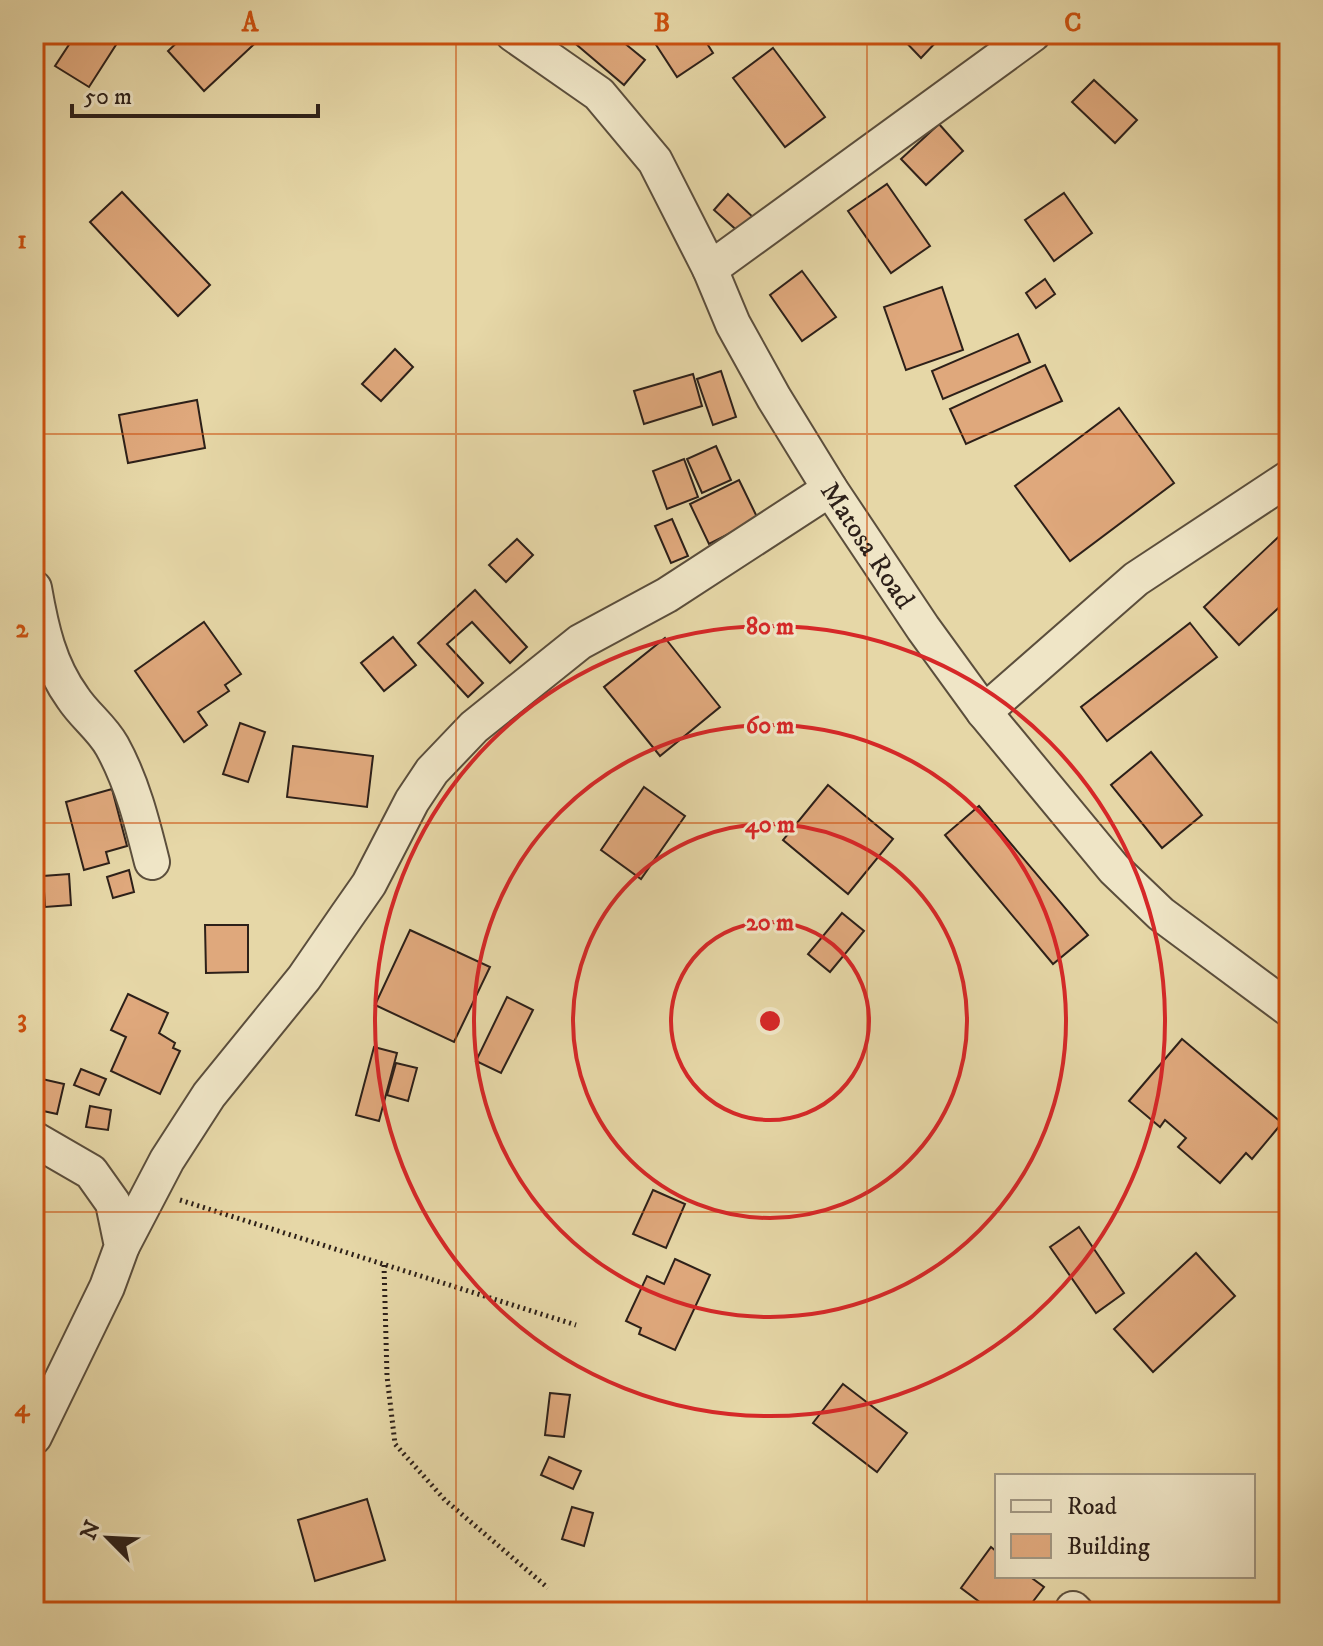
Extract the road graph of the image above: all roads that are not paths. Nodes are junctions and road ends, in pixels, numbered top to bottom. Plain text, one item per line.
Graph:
1 (513, 34) edge
2 (1033, 34) edge
3 (710, 269) junction
4 (1289, 478) edge
5 (830, 489) junction
6 (34, 588) edge
7 (984, 712) junction
8 (152, 862) dead end
9 (1289, 1009) edge
10 (34, 1139) edge
11 (122, 1246) junction
12 (34, 1437) edge

1 - 3 street, Matosa Road
2 - 3 street
3 - 5 street, Matosa Road
4 - 7 street
5 - 7 street, Matosa Road
5 - 11 street
6 - 8 street
7 - 9 street, Matosa Road
10 - 11 street
11 - 12 street

